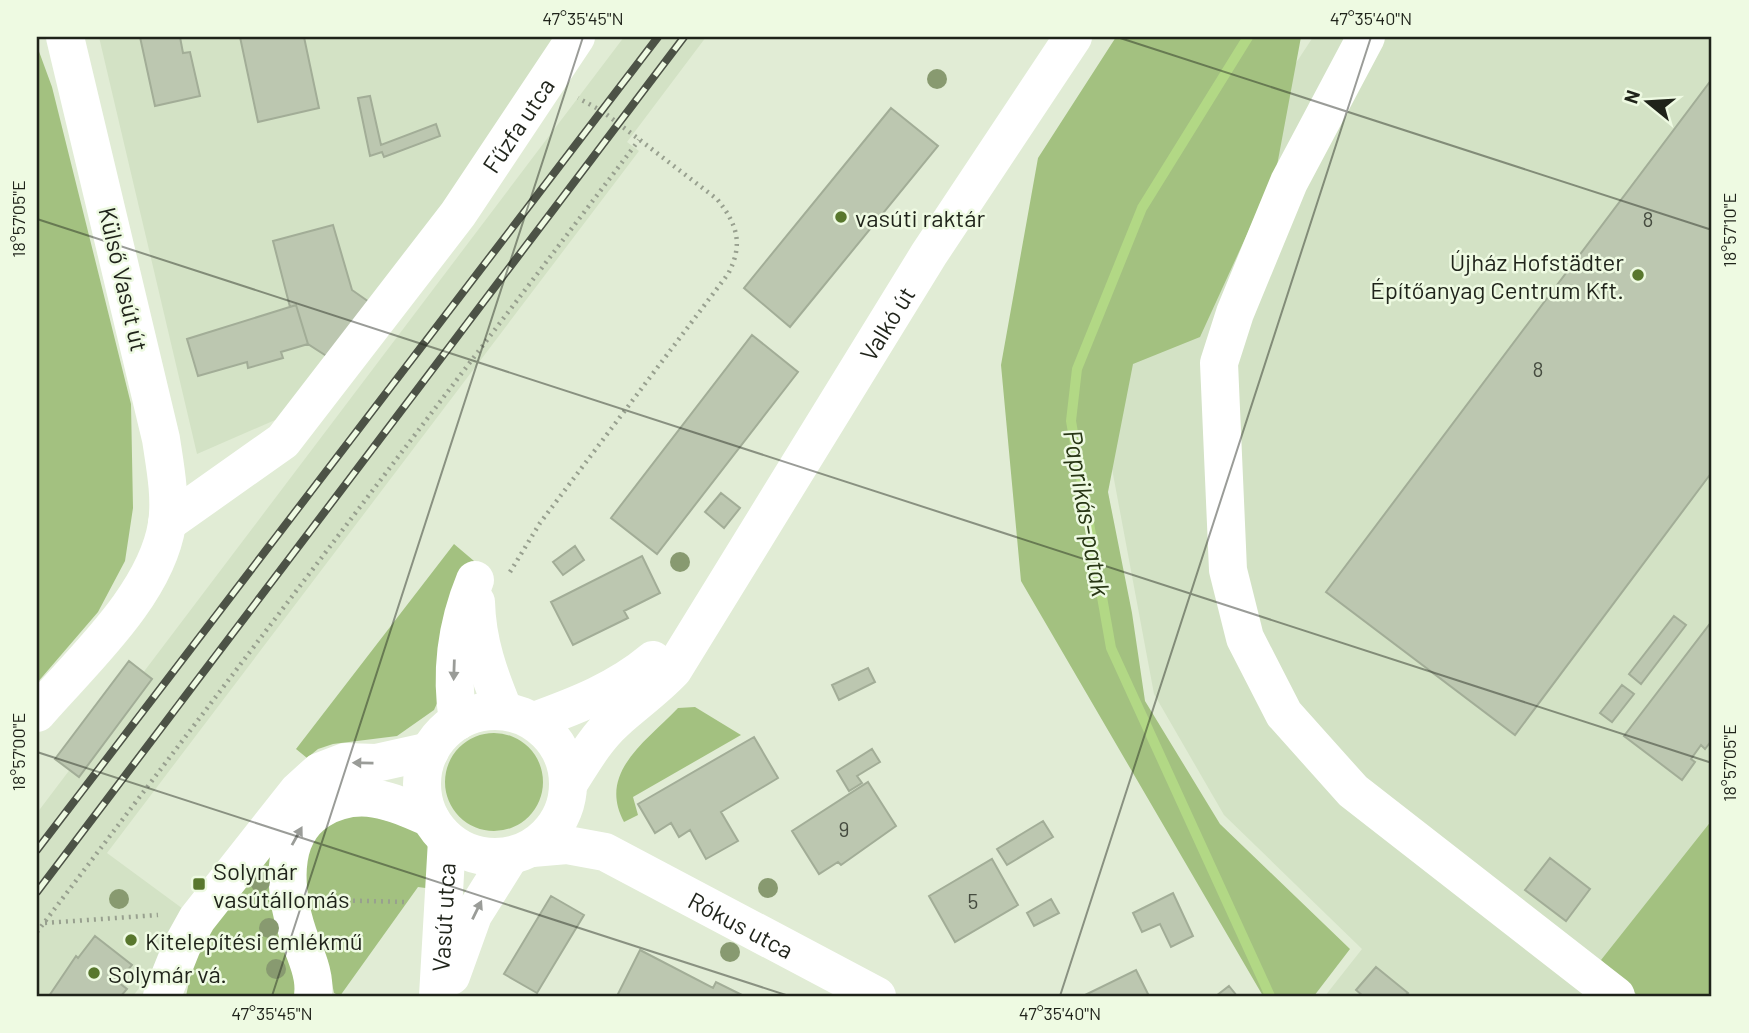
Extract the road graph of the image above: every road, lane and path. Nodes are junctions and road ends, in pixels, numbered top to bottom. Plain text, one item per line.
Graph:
1 (65, 37) edge
2 (576, 37) edge
3 (1073, 37) edge
4 (1366, 37) edge
5 (592, 104) dead end
6 (639, 139) junction
7 (167, 523) junction
8 (508, 578) dead end
9 (706, 616) junction
10 (37, 713) edge
11 (519, 716) junction
12 (458, 721) junction
13 (430, 751) junction
14 (568, 789) junction
15 (439, 829) junction
16 (521, 852) junction
17 (605, 852) junction
18 (202, 912) junction
19 (44, 923) junction
20 (37, 932) edge
21 (162, 996) edge
22 (313, 996) edge
23 (441, 996) edge
24 (877, 996) edge
25 (1616, 996) edge

1 - 7 street, Külső Vasút út
2 - 7 street, Fűzfa utca
3 - 9 street, Valkó út
4 - 25 street
5 - 6 path
6 - 8 path
6 - 19 path
7 - 10 street, Külső Vasút út
9 - 11 street
9 - 14 street, Valkó út
11 - 12 street
11 -> 12 street
11 - 14 street
12 - 13 street
13 - 15 street
13 -> 18 street
14 - 16 street
14 - 17 street, Rókus utca
15 - 16 street
22 -> 15 street
15 - 23 street, Vasút utca
16 - 17 street, Rókus utca
23 -> 16 street, Vasút utca
17 - 24 street, Rókus utca
18 - 19 path
18 - 21 street
19 - 20 path

